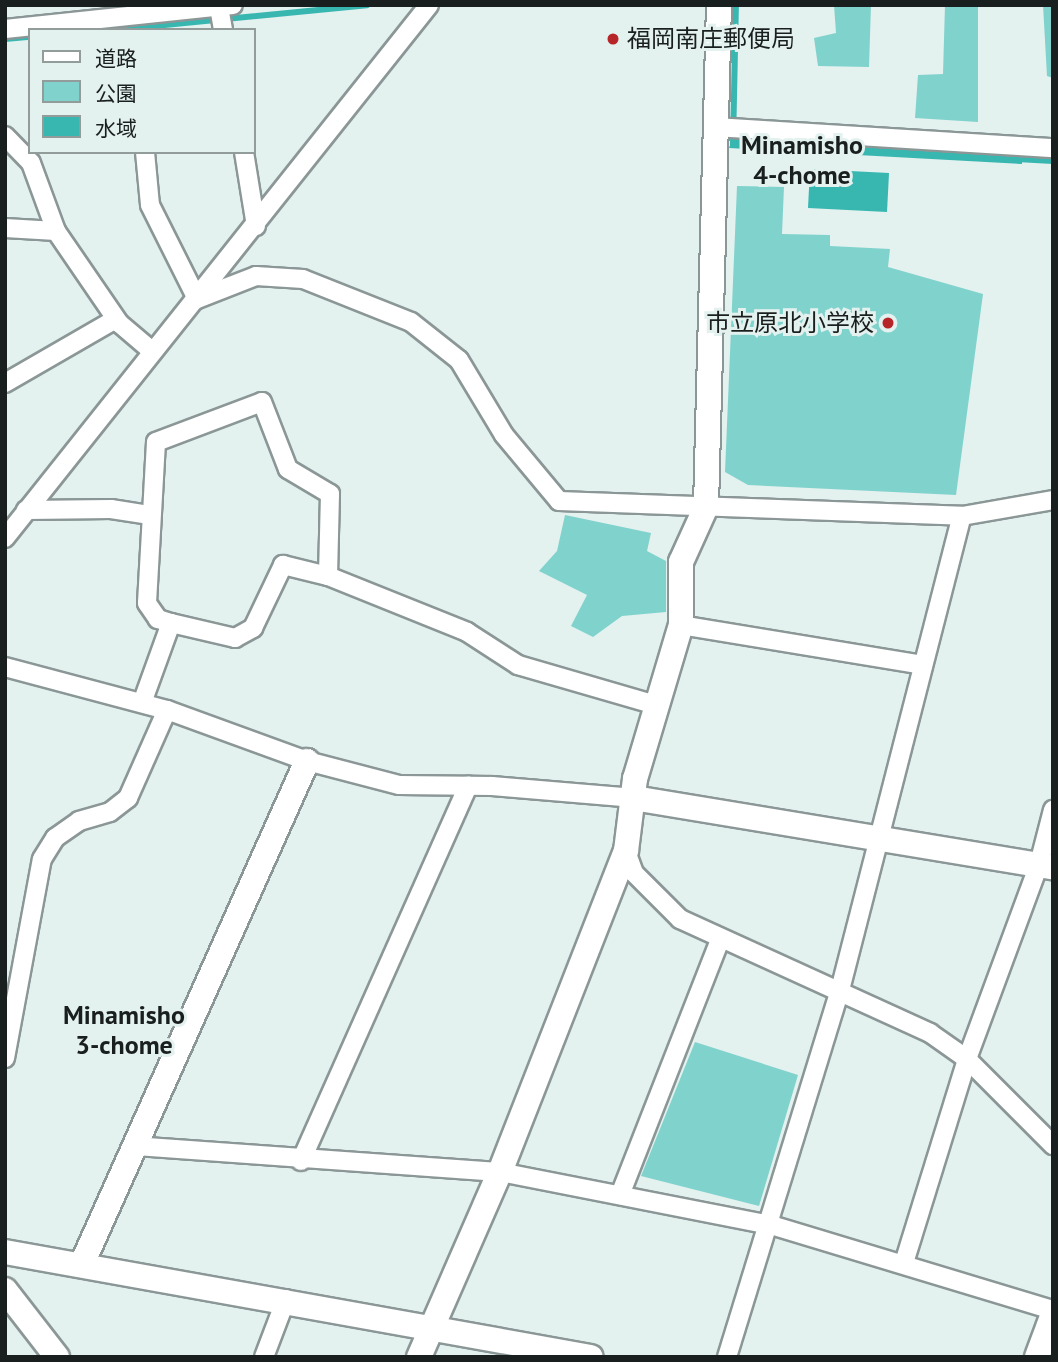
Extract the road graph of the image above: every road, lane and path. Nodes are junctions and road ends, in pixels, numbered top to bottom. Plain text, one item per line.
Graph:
1 (429, 5) edge
2 (719, 5) edge
3 (226, 6) edge
4 (133, 23) edge
5 (223, 28) edge
6 (5, 29) edge
7 (716, 127) junction
8 (5, 136) edge
9 (1053, 148) edge
10 (145, 154) edge
11 (244, 154) edge
12 (256, 226) junction
13 (5, 228) edge
14 (56, 232) junction
15 (197, 299) junction
16 (116, 319) junction
17 (152, 351) junction
18 (5, 383) edge
19 (1053, 500) edge
20 (706, 508) junction
21 (26, 510) junction
22 (149, 515) junction
23 (962, 516) junction
24 (5, 538) edge
25 (328, 576) junction
26 (171, 623) junction
27 (681, 625) junction
28 (923, 665) junction
29 (5, 667) edge
30 (142, 703) junction
31 (656, 705) junction
32 (167, 710) junction
33 (307, 761) junction
34 (468, 786) junction
35 (634, 798) junction
36 (1053, 810) edge
37 (880, 838) junction
38 (626, 850) junction
39 (1046, 866) edge
40 (720, 940) junction
41 (840, 990) junction
42 (5, 1058) edge
43 (967, 1059) junction
44 (1053, 1145) edge
45 (135, 1146) junction
46 (301, 1161) junction
47 (500, 1172) junction
48 (620, 1195) junction
49 (771, 1225) junction
50 (5, 1252) edge
51 (904, 1263) junction
52 (82, 1264) junction
53 (5, 1290) edge
54 (286, 1299) junction
55 (1053, 1312) edge
56 (433, 1328) junction
57 (57, 1357) edge
58 (264, 1357) edge
59 (419, 1357) edge
60 (591, 1357) edge
61 (727, 1357) edge
62 (1037, 1357) edge

1 - 12 street
2 - 7 street
3 - 4 street
3 - 5 street
4 - 6 street
7 - 9 street
7 - 20 street
8 - 14 street
10 - 15 street
11 - 12 street
12 - 15 street
13 - 14 street
14 - 16 street
15 - 17 street
15 - 20 street
16 - 17 street
16 - 18 street
17 - 21 street
19 - 23 street
20 - 23 street
20 - 27 street
21 - 22 street
21 - 24 street
22 - 25 street
22 - 26 street
23 - 28 street
25 - 26 street
25 - 31 street
26 - 30 street
27 - 28 street
27 - 31 street
28 - 37 street
29 - 30 street
30 - 32 street
31 - 35 street
32 - 33 street
32 - 42 street
33 - 34 street
33 - 45 street
34 - 35 street
34 - 46 street
35 - 37 street
35 - 38 street
36 - 39 street
37 - 39 street
37 - 41 street
38 - 40 street
38 - 47 street
39 - 43 street
40 - 41 street
40 - 48 street
41 - 43 street
41 - 49 street
43 - 44 street
43 - 51 street
45 - 46 street
45 - 52 street
46 - 47 street
47 - 48 street
47 - 56 street
48 - 49 street
49 - 51 street
49 - 61 street
50 - 52 street
51 - 55 street
52 - 54 street
53 - 57 street
54 - 56 street
54 - 58 street
55 - 62 street
56 - 59 street
56 - 60 street

